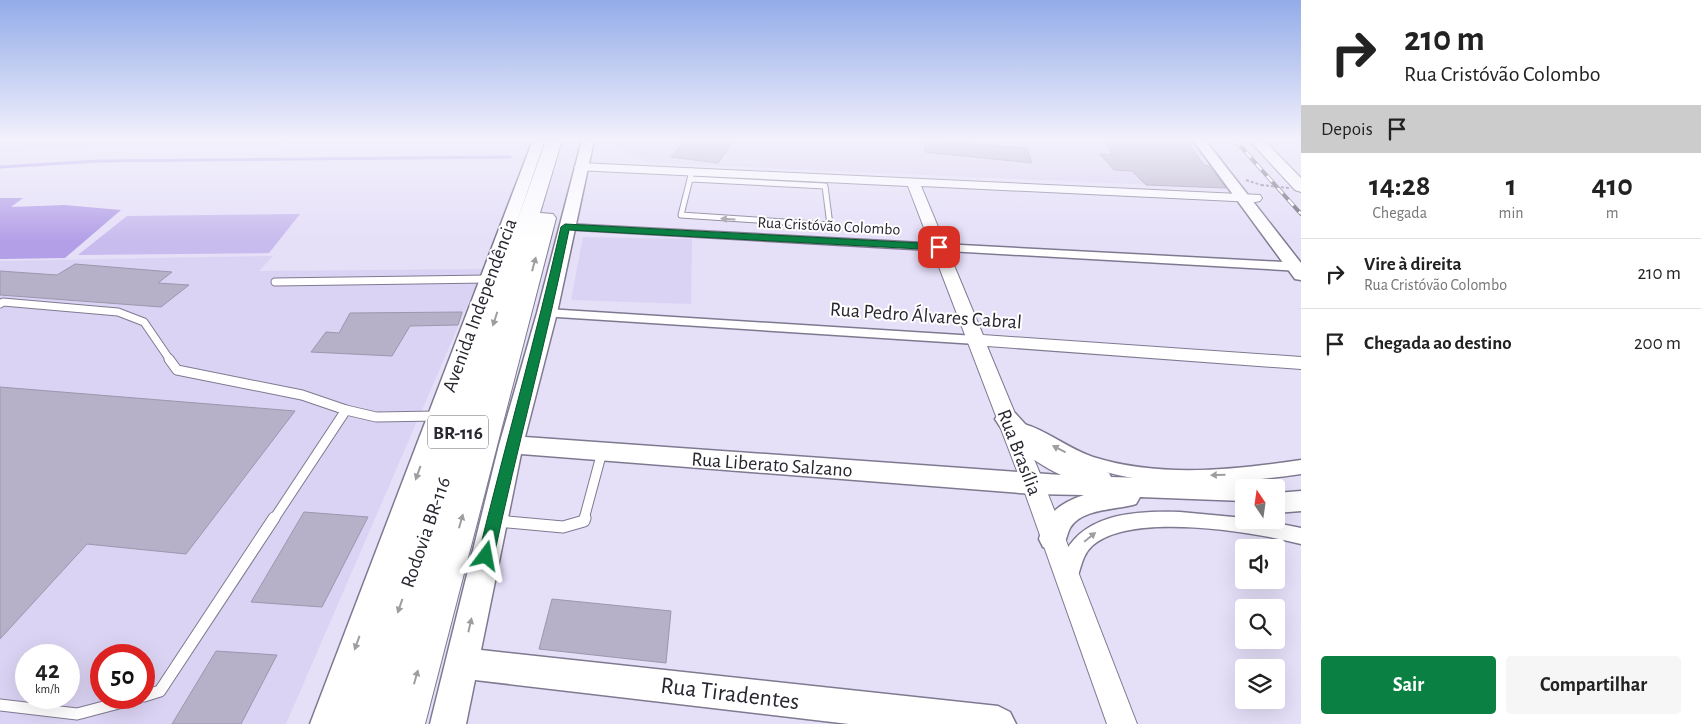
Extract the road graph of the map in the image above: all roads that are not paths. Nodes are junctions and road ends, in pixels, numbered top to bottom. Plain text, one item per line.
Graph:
1 (526, 174) edge
2 (542, 174) edge
3 (564, 174) edge
4 (573, 174) edge
5 (686, 174) edge
6 (1233, 174) edge
7 (1237, 174) edge
8 (1283, 174) edge
9 (692, 175) junction
10 (540, 181) junction
11 (912, 182) junction
12 (1295, 188) edge
13 (1253, 193) junction
14 (513, 210) junction
15 (565, 227) junction
16 (939, 247) junction
17 (1299, 266) edge
18 (488, 279) junction
19 (275, 282) dead end
20 (1, 302) edge
21 (547, 313) junction
22 (976, 340) junction
23 (1301, 363) edge
24 (346, 410) junction
25 (1005, 415) junction
26 (439, 416) junction
27 (511, 445) junction
28 (602, 452) junction
29 (1301, 467) edge
30 (1032, 484) junction
31 (1301, 488) edge
32 (1285, 489) edge
33 (1235, 491) edge
34 (1131, 492) junction
35 (1301, 501) edge
36 (1235, 502) edge
37 (1285, 502) edge
38 (494, 521) junction
39 (1301, 536) edge
40 (1053, 539) junction
41 (1068, 578) junction
42 (462, 662) junction
43 (155, 693) edge
44 (0, 704) edge
45 (96, 709) edge
46 (328, 724) edge
47 (360, 724) edge
48 (402, 724) edge
49 (448, 724) edge
50 (998, 724) edge
51 (1122, 724) edge

1 - 14 main road, Avenida Independência
2 - 10 highway, Rodovia BR-116 / BR-116
48 -> 3 highway, Rodovia BR-116 / BR-116
4 - 15 main road, Rodovia BR-116
5 - 9 street
6 - 13 main road
7 - 13 main road
8 - 12 main road
9 -> 9 lane
9 - 11 street
10 - 14 highway
10 -> 47 highway, Rodovia BR-116 / BR-116
11 - 13 street
11 - 16 street, Rua Brasília
13 - 17 main road
14 - 18 main road, Avenida Independência
15 - 16 street, Rua Cristóvão Colombo
15 - 21 main road, Rodovia BR-116
16 - 17 street, Rua Cristóvão Colombo
16 - 22 street, Rua Brasília
18 - 19 lane
18 - 26 main road, Avenida Independência
20 - 24 lane
21 - 22 street, Rua Pedro Álvares Cabral
21 - 27 main road, Rodovia BR-116
22 - 23 street, Rua Pedro Álvares Cabral
22 - 25 street, Rua Brasília
24 - 26 lane
24 - 43 lane
29 -> 25 street
25 - 30 street, Rua Brasília
25 - 34 main road
26 -> 46 main road, Avenida Independência
27 - 28 main road, Rua Liberato Salzano
27 - 38 main road, Rodovia BR-116
28 - 30 main road, Rua Liberato Salzano
28 - 38 lane
30 - 34 main road, Rua Liberato Salzano
30 - 40 street, Rua Brasília
31 - 32 main road
33 - 34 main road
34 - 36 main road
34 - 40 main road
35 - 37 main road
42 -> 38 main road, Rodovia BR-116
41 -> 39 street
40 - 41 street, Rua Brasília
41 - 51 street, Rua Brasília
42 - 49 main road, Rodovia BR-116
42 - 50 main road, Rua Tiradentes
44 - 45 lane

